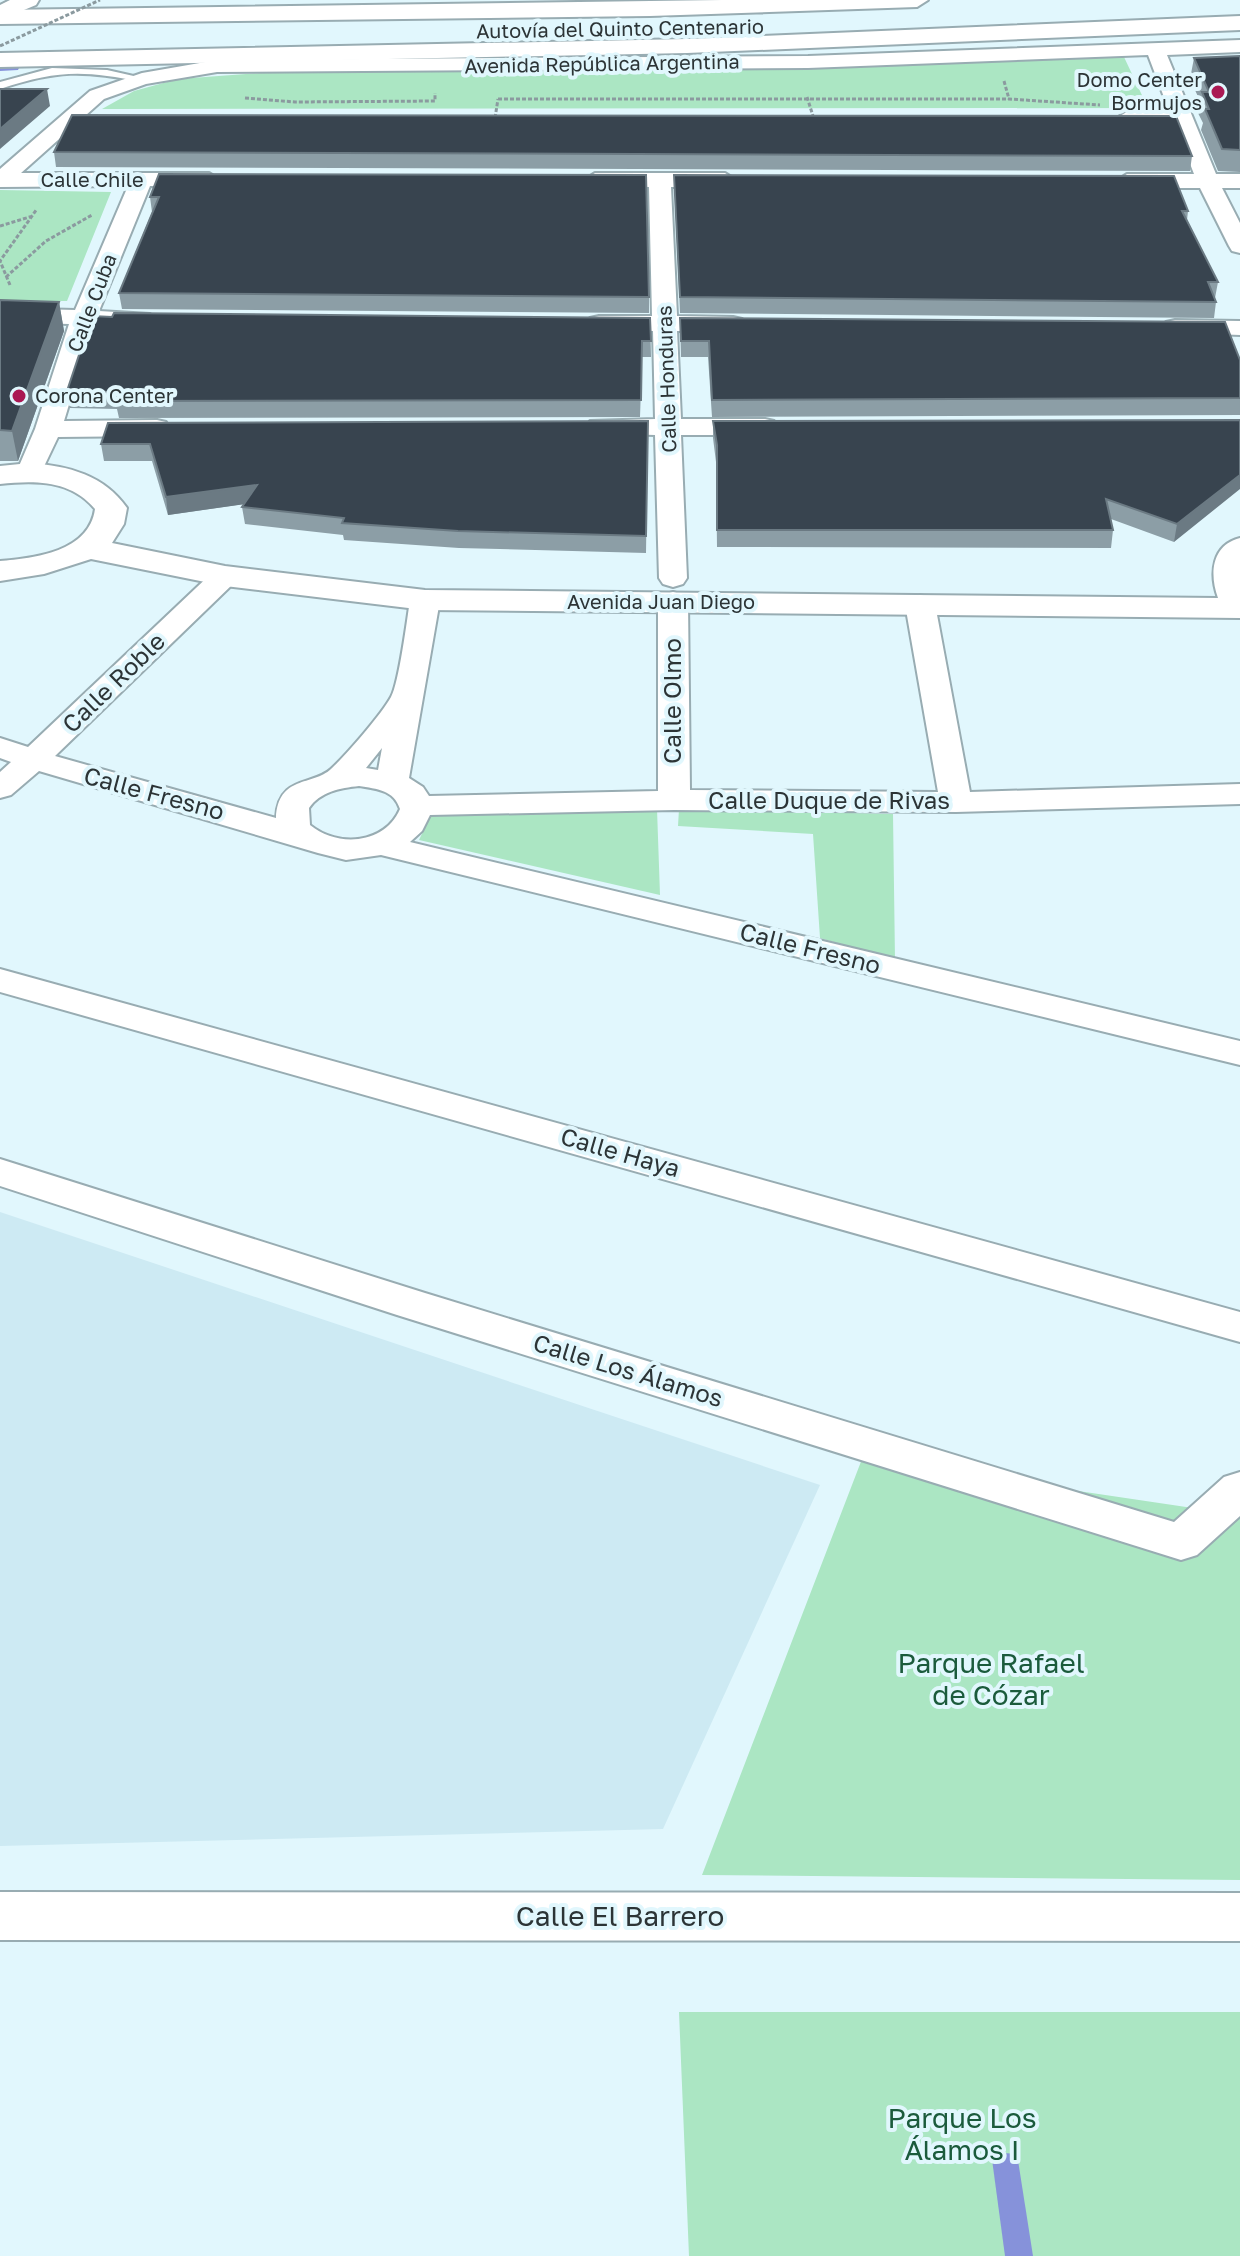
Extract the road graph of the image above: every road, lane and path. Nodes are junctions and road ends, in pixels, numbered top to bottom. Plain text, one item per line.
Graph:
1 (28, 0) edge
2 (83, 0) edge
3 (100, 0) edge
4 (262, 0) edge
5 (917, 0) edge
6 (1240, 7) edge
7 (0, 15) edge
8 (1240, 23) edge
9 (0, 38) edge
10 (0, 46) edge
11 (1240, 46) edge
12 (1155, 49) junction
13 (0, 60) edge
14 (142, 79) junction
15 (805, 84) dead end
16 (0, 86) edge
17 (238, 98) dead end
18 (807, 99) junction
19 (435, 101) dead end
20 (1104, 112) joint
21 (105, 117) edge
22 (70, 118) junction
23 (495, 118) edge
24 (814, 119) edge
25 (1183, 119) junction
26 (0, 179) edge
27 (83, 180) junction
28 (142, 180) junction
29 (234, 180) edge
30 (570, 180) edge
31 (660, 180) junction
32 (753, 180) edge
33 (1098, 181) edge
34 (1208, 181) junction
35 (1240, 182) edge
36 (131, 208) junction
37 (33, 216) junction
38 (0, 226) edge
39 (1240, 246) edge
40 (6, 277) junction
41 (11, 316) edge
42 (83, 319) junction
43 (162, 319) edge
44 (571, 322) edge
45 (665, 323) junction
46 (761, 324) edge
47 (1144, 327) edge
48 (1240, 328) edge
49 (573, 427) edge
50 (668, 427) junction
51 (795, 427) edge
52 (175, 428) edge
53 (48, 429) junction
54 (14, 474) edge
55 (97, 538) junction
56 (1240, 548) edge
57 (0, 571) edge
58 (225, 576) junction
59 (673, 590) junction
60 (1236, 599) edge
61 (425, 600) junction
62 (920, 604) junction
63 (408, 696) junction
64 (0, 747) edge
65 (33, 760) junction
66 (341, 778) junction
67 (392, 782) junction
68 (0, 788) edge
69 (1240, 794) edge
70 (674, 800) junction
71 (956, 802) junction
72 (417, 806) junction
73 (308, 840) junction
74 (380, 845) junction
75 (0, 980) edge
76 (1240, 1053) edge
77 (0, 1172) edge
78 (1240, 1327) edge
79 (1240, 1489) edge
80 (0, 1916) edge
81 (1240, 1917) edge

1 - 7 main road
2 - 4 main road
3 - 10 path, bridge
5 - 7 main road, Autovía del Quinto Centenario
6 - 9 main road, Autovía del Quinto Centenario
8 - 13 main road
11 - 12 street, Avenida República Argentina
12 - 14 street, Avenida República Argentina
12 - 25 street
14 - 16 lane
14 - 22 street, Avenida República Argentina
15 - 18 path
17 - 19 path
18 - 20 path
18 - 23 path
18 - 24 path
20 - 25 street
21 - 22 street
22 - 26 street, Avenida República Argentina
25 - 34 street
26 - 27 street, Calle Chile
27 - 28 street, Calle Chile
27 - 37 path
28 - 29 street, Calle Chile
28 - 36 street, Calle Cuba
30 - 31 street
31 - 32 street
31 - 45 street, Calle Honduras
33 - 34 street
34 - 35 street
34 - 39 street
36 - 40 path
36 - 42 street, Calle Cuba
37 - 38 path
37 - 40 path
40 - 41 path
41 - 42 street
42 - 43 street
42 - 53 street, Calle Cuba
44 - 45 street
45 - 46 street
45 - 50 street, Calle Honduras
47 - 48 street
49 - 50 street
50 - 51 street
50 - 59 street, Calle Honduras
52 - 53 street
53 - 54 street, Calle Cuba
54 - 55 main road
55 - 57 main road
55 - 58 main road, Avenida Juan Diego
55 - 59 main road, Avenida Juan Diego
56 - 60 main road
58 - 61 main road, Avenida Juan Diego
58 - 65 street, Calle Roble
59 - 60 main road, Avenida Juan Diego
59 - 61 main road, Avenida Juan Diego
59 - 62 main road, Avenida Juan Diego
59 - 70 street, Calle Olmo
60 - 62 main road, Avenida Juan Diego
61 - 63 street
62 - 71 street
63 - 66 street
63 - 67 street
64 - 65 street, Calle Fresno
65 - 68 street, Calle Roble
65 - 73 street, Calle Fresno
66 - 67 street
66 - 73 street
67 - 72 street
69 - 71 street, Calle Duque de Rivas
70 - 71 street, Calle Duque de Rivas
70 - 72 street, Calle Duque de Rivas
72 - 74 street
73 - 74 street
74 - 76 street, Calle Fresno
75 - 78 street, Calle Haya
77 - 79 street, Calle Los Álamos
80 - 81 street, Calle El Barrero

